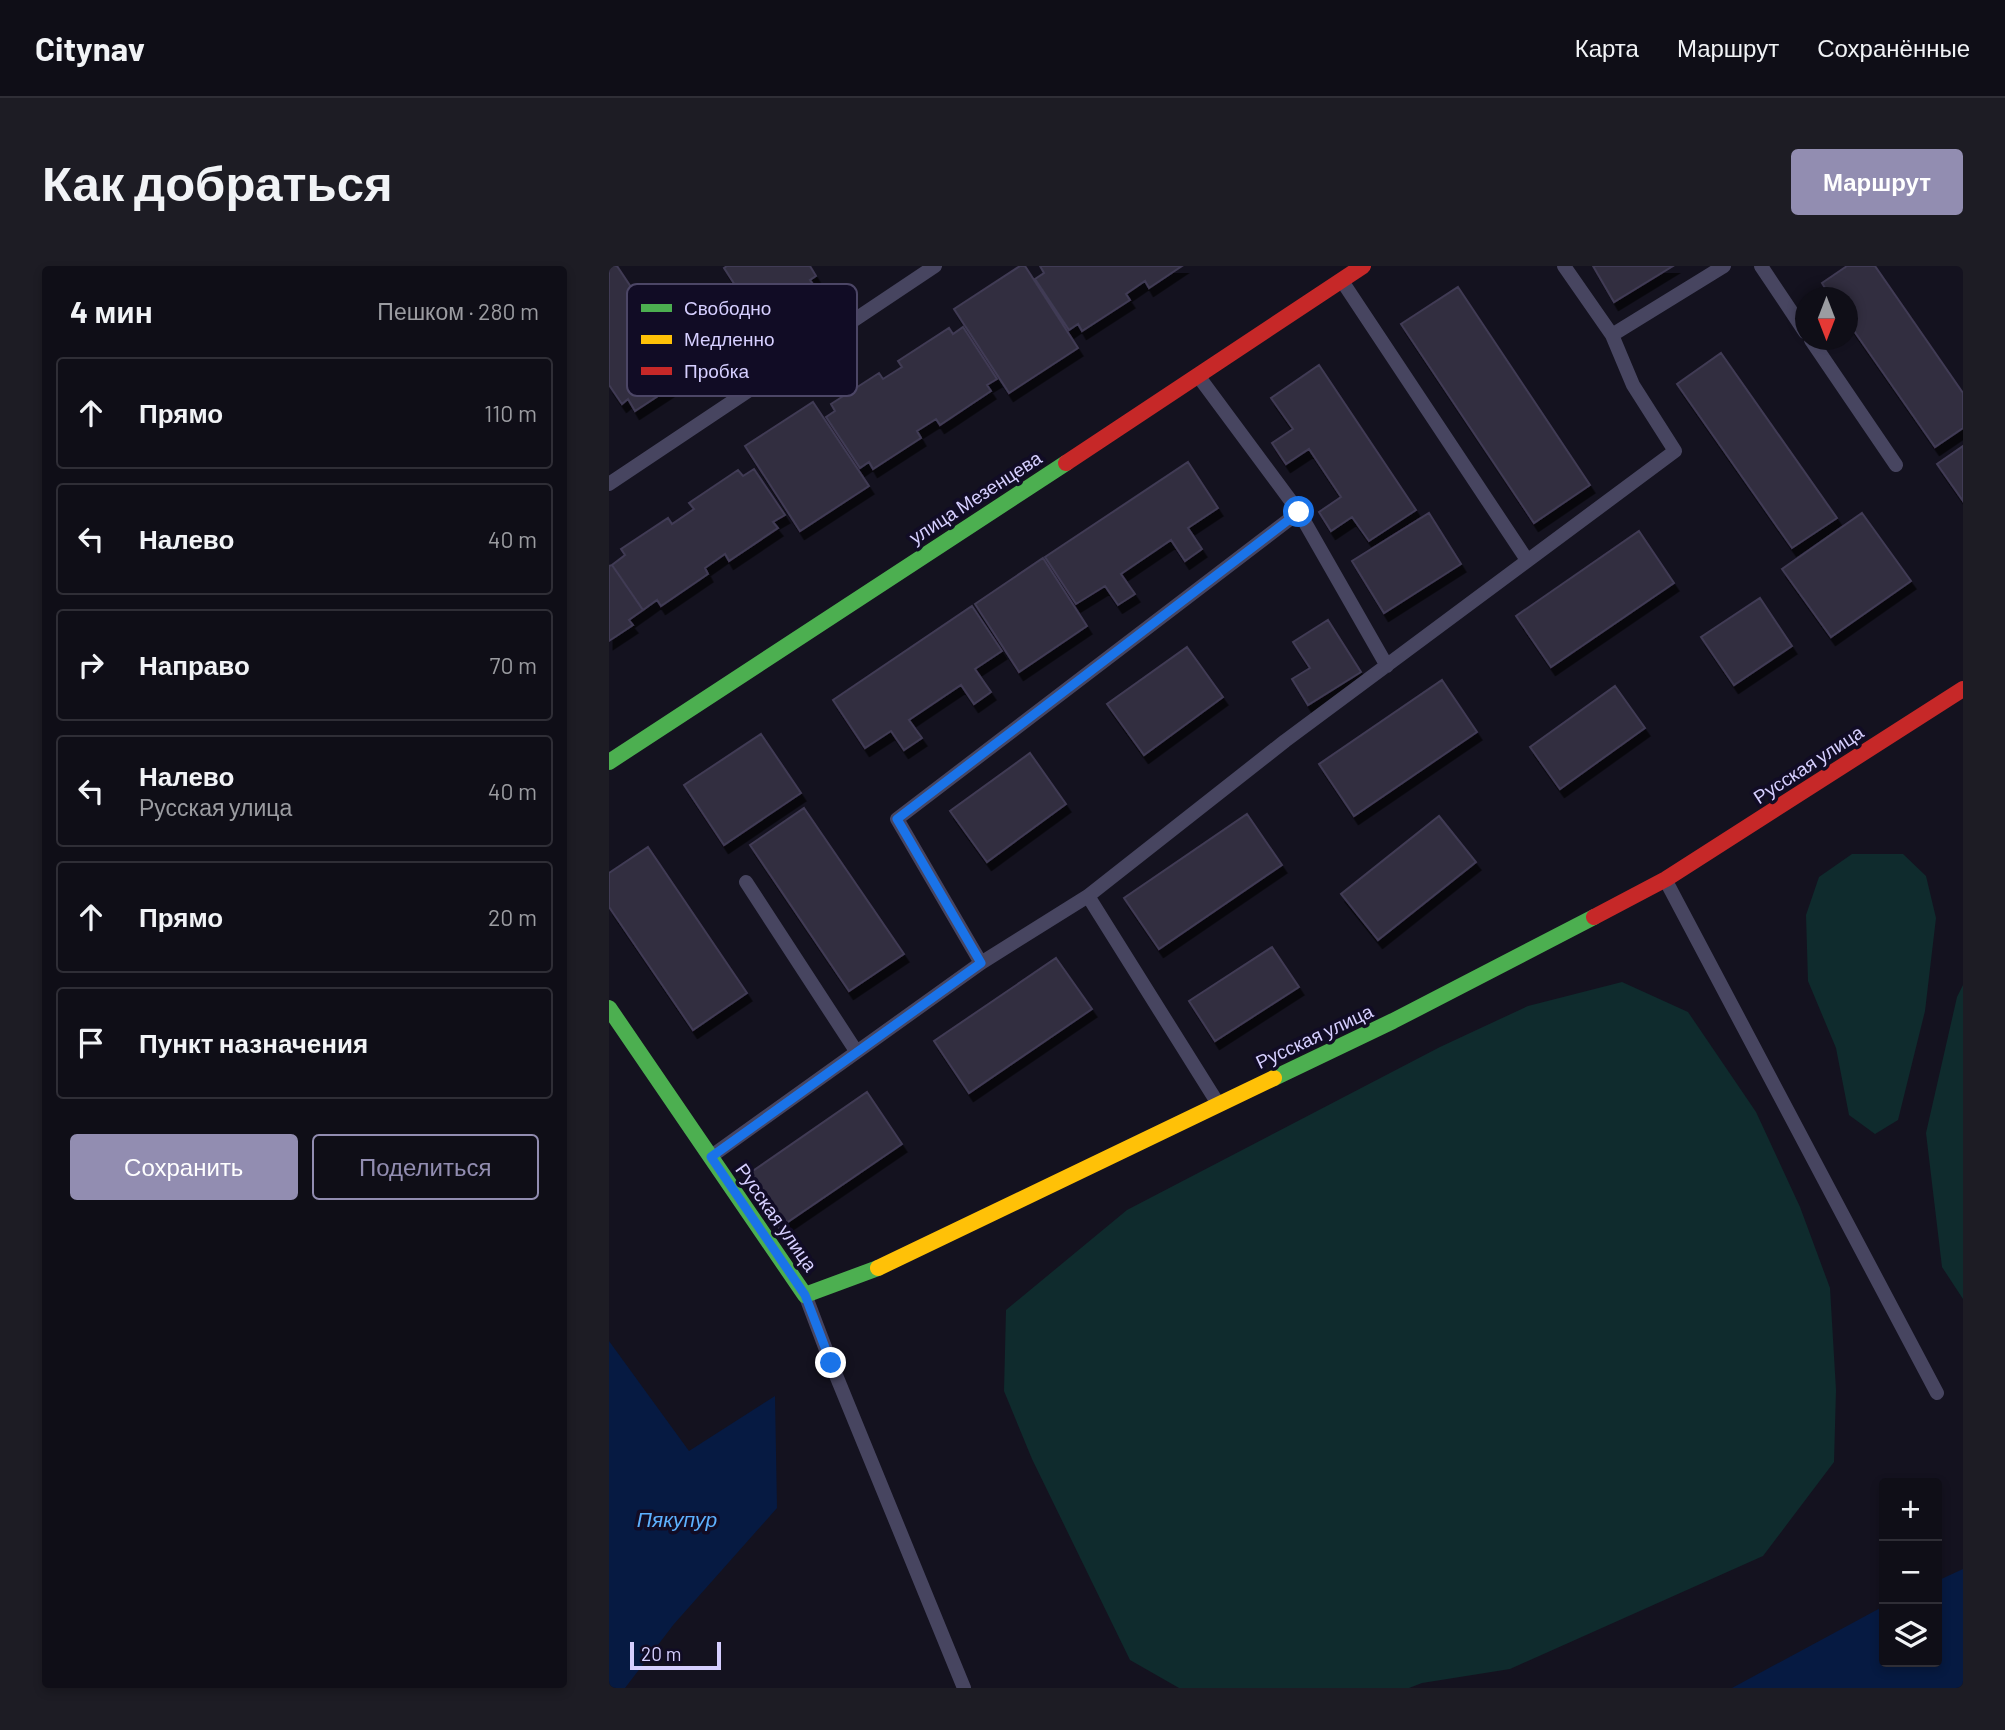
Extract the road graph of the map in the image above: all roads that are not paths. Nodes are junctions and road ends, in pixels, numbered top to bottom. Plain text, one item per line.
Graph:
1 (936, 266) edge
2 (1363, 266) edge
3 (1565, 266) edge
4 (1724, 266) edge
5 (1761, 266) edge
6 (1341, 280) junction
7 (1795, 317) edge
8 (857, 318) edge
9 (1612, 335) junction
10 (1818, 350) edge
11 (1199, 376) junction
12 (740, 396) edge
13 (1896, 465) dead end
14 (609, 483) edge
15 (1299, 512) junction
16 (1527, 560) junction
17 (1387, 666) junction
18 (1963, 689) edge
19 (609, 762) edge
20 (1666, 880) junction
21 (746, 881) dead end
22 (1088, 896) junction
23 (981, 963) junction
24 (609, 1007) edge
25 (856, 1051) junction
26 (1219, 1104) junction
27 (711, 1157) junction
28 (805, 1295) junction
29 (1937, 1393) dead end
30 (964, 1688) edge

1 - 8 lane
2 - 6 street, улица Мезенцева
3 - 9 lane
4 - 9 lane
5 - 7 lane
6 - 11 street, улица Мезенцева
6 - 16 lane
9 - 16 lane
10 - 13 lane
11 - 15 lane
11 - 19 street, улица Мезенцева
12 - 14 lane
15 - 17 lane
15 - 23 lane
16 - 17 lane
17 - 22 lane
18 - 20 street, Русская улица
20 - 26 street, Русская улица
20 - 29 lane
21 - 25 lane
22 - 23 lane
22 - 26 lane
23 - 25 lane
24 - 27 street, Русская улица
25 - 27 lane
26 - 28 street, Русская улица
27 - 28 street, Русская улица
28 - 30 lane

